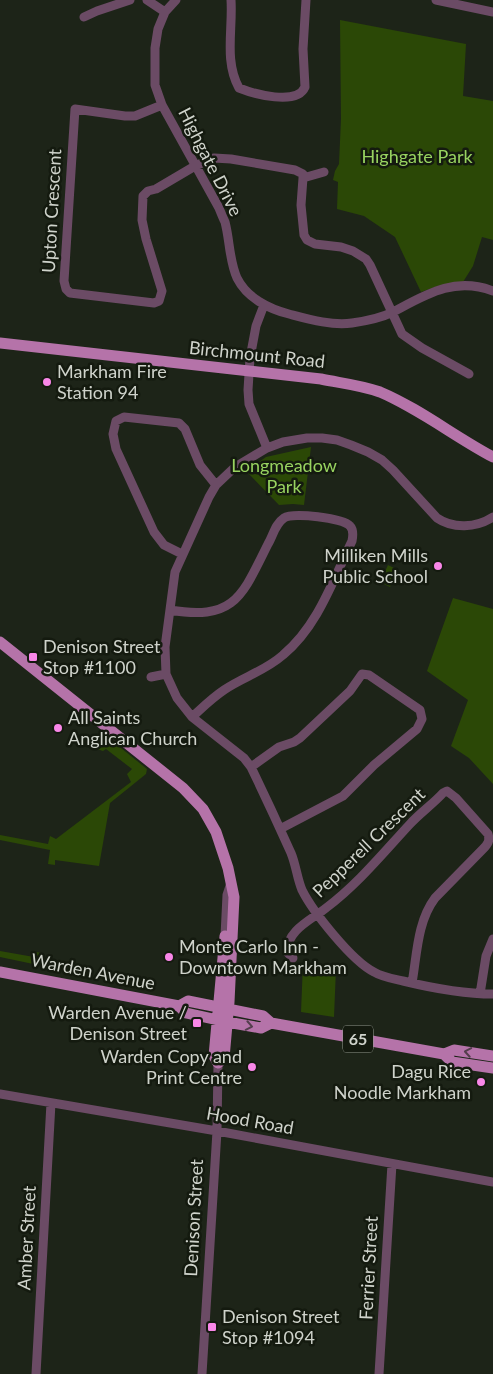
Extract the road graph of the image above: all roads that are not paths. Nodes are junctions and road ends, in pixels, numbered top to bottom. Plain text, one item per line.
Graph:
1 (130, 0) edge
2 (147, 0) edge
3 (176, 0) edge
4 (231, 0) edge
5 (306, 0) edge
6 (436, 0) edge
7 (165, 12) junction
8 (493, 12) edge
9 (84, 17) dead end
10 (162, 105) junction
11 (195, 166) junction
12 (324, 172) dead end
13 (304, 178) junction
14 (493, 291) edge
15 (264, 305) junction
16 (392, 312) junction
17 (0, 343) edge
18 (249, 372) junction
19 (469, 374) dead end
20 (267, 448) junction
21 (493, 457) edge
22 (216, 485) junction
23 (493, 517) edge
24 (182, 554) junction
25 (170, 610) junction
26 (0, 642) edge
27 (166, 674) junction
28 (151, 677) dead end
29 (192, 717) junction
30 (251, 767) junction
31 (280, 829) junction
32 (230, 886) junction
33 (318, 914) junction
34 (224, 936) joint
35 (493, 938) edge
36 (293, 958) dead end
37 (0, 972) edge
38 (412, 983) junction
39 (480, 994) junction
40 (493, 994) edge
41 (180, 1006) junction
42 (223, 1008) junction
43 (222, 1021) junction
44 (271, 1023) junction
45 (444, 1054) junction
46 (493, 1056) edge
47 (218, 1064) joint
48 (493, 1068) edge
49 (0, 1094) edge
50 (51, 1103) junction
51 (217, 1131) junction
52 (392, 1164) junction
53 (493, 1182) edge
54 (36, 1374) edge
55 (202, 1374) edge
56 (379, 1374) edge

1 - 9 street
2 - 7 street
3 - 7 street, Highgate Drive
4 - 5 street
6 - 8 street
7 - 10 street, Highgate Drive
10 - 11 street, Highgate Drive
10 - 11 street, Upton Crescent
11 - 13 street
11 - 15 street, Highgate Drive
12 - 13 street
13 - 16 street
14 - 16 street, Highgate Drive
15 - 16 street, Highgate Drive
15 - 18 street
16 - 19 street
17 - 18 main road, Birchmount Road
18 - 20 street
18 - 21 main road, Birchmount Road
20 - 22 street
20 - 23 street
22 - 24 street
22 - 24 street
24 - 25 street
25 - 27 street
25 - 29 street
26 - 32 main road, Denison Street
27 - 28 street
27 - 29 street
29 - 30 street
30 - 31 street
30 - 31 street
31 - 33 street
32 - 34 street, Denison Street
32 - 42 main road, Denison Street
33 - 36 street
33 - 38 street
33 - 38 street, Pepperell Crescent
34 - 42 main road, Denison Street
35 - 39 street
37 - 41 main road, Warden Avenue / 65
38 - 39 street
39 - 40 street
41 - 42 main road, Warden Avenue / 65
41 - 43 main road, Warden Avenue / 65
42 - 43 main road, Denison Street
42 - 44 main road, Warden Avenue / 65
43 -> 44 main road, Warden Avenue / 65
43 - 47 main road, Denison Street
44 - 45 main road, Warden Avenue / 65
46 -> 45 main road, Warden Avenue / 65
45 - 48 main road, Warden Avenue / 65
47 - 51 street, Denison Street
49 - 50 street, Hood Road
50 - 51 street, Hood Road
50 - 54 street, Amber Street
51 - 52 street, Hood Road
51 - 55 street, Denison Street
52 - 53 street, Hood Road
52 - 56 street, Ferrier Street

